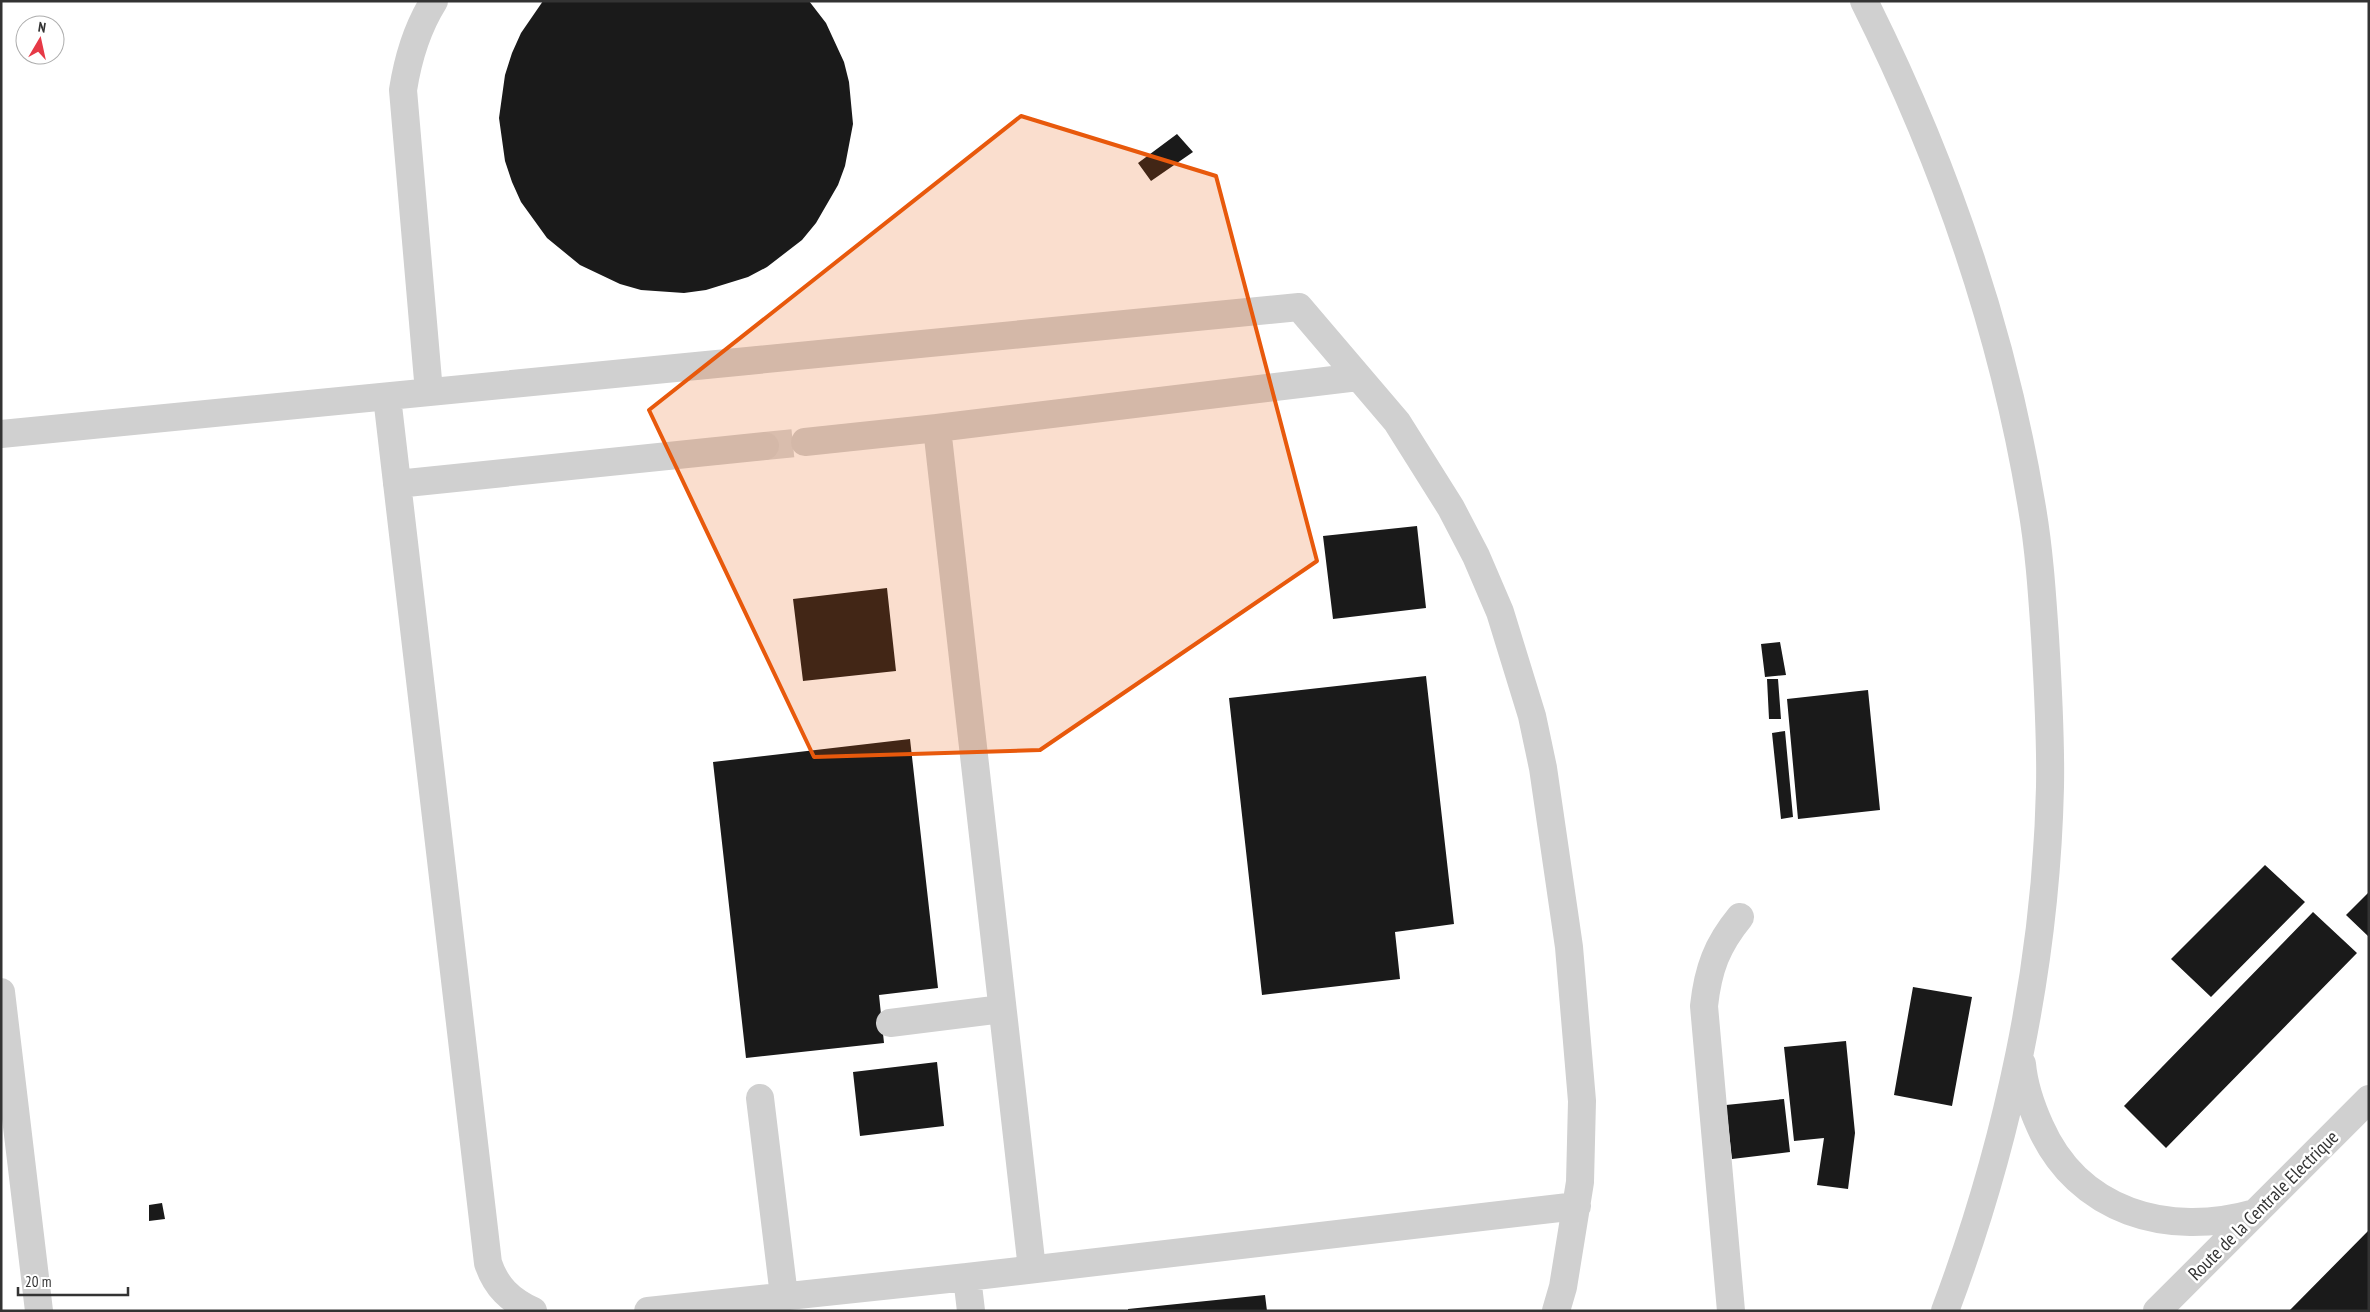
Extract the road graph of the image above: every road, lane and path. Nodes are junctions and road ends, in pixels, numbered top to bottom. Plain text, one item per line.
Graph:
1 (434, 1) edge
2 (1864, 1) edge
3 (1358, 377) junction
4 (429, 392) junction
5 (387, 397) junction
6 (937, 428) junction
7 (1, 434) edge
8 (805, 442) tunnel mouth
9 (765, 446) tunnel mouth
10 (397, 484) junction
11 (1740, 917) dead end
12 (1, 992) edge
13 (1002, 1009) junction
14 (890, 1023) dead end
15 (2020, 1050) junction
16 (760, 1098) dead end
17 (2369, 1099) edge
18 (12, 1169) edge
19 (1577, 1206) junction
20 (2255, 1213) junction
21 (1032, 1269) junction
22 (967, 1277) junction
23 (784, 1296) junction
24 (39, 1311) edge
25 (533, 1311) edge
26 (648, 1311) edge
27 (971, 1311) edge
28 (1556, 1311) edge
29 (1730, 1311) edge
30 (1945, 1311) edge
31 (2157, 1311) edge

1 - 4 street
2 - 15 street
3 - 4 street
3 - 6 street
3 - 19 street
4 - 5 street
5 - 7 street
5 - 10 street
6 - 8 street
6 - 13 street
9 - 10 street
10 - 25 street
11 - 29 street
12 - 18 street
13 - 14 street
13 - 21 street
15 - 20 street
15 - 30 street
16 - 23 street
17 - 20 street, Route de la Centrale Electrique
18 - 24 street
19 - 21 street
19 - 28 street
20 - 31 street, Route de la Centrale Electrique
21 - 22 street
22 - 23 street
22 - 27 street
23 - 26 street

